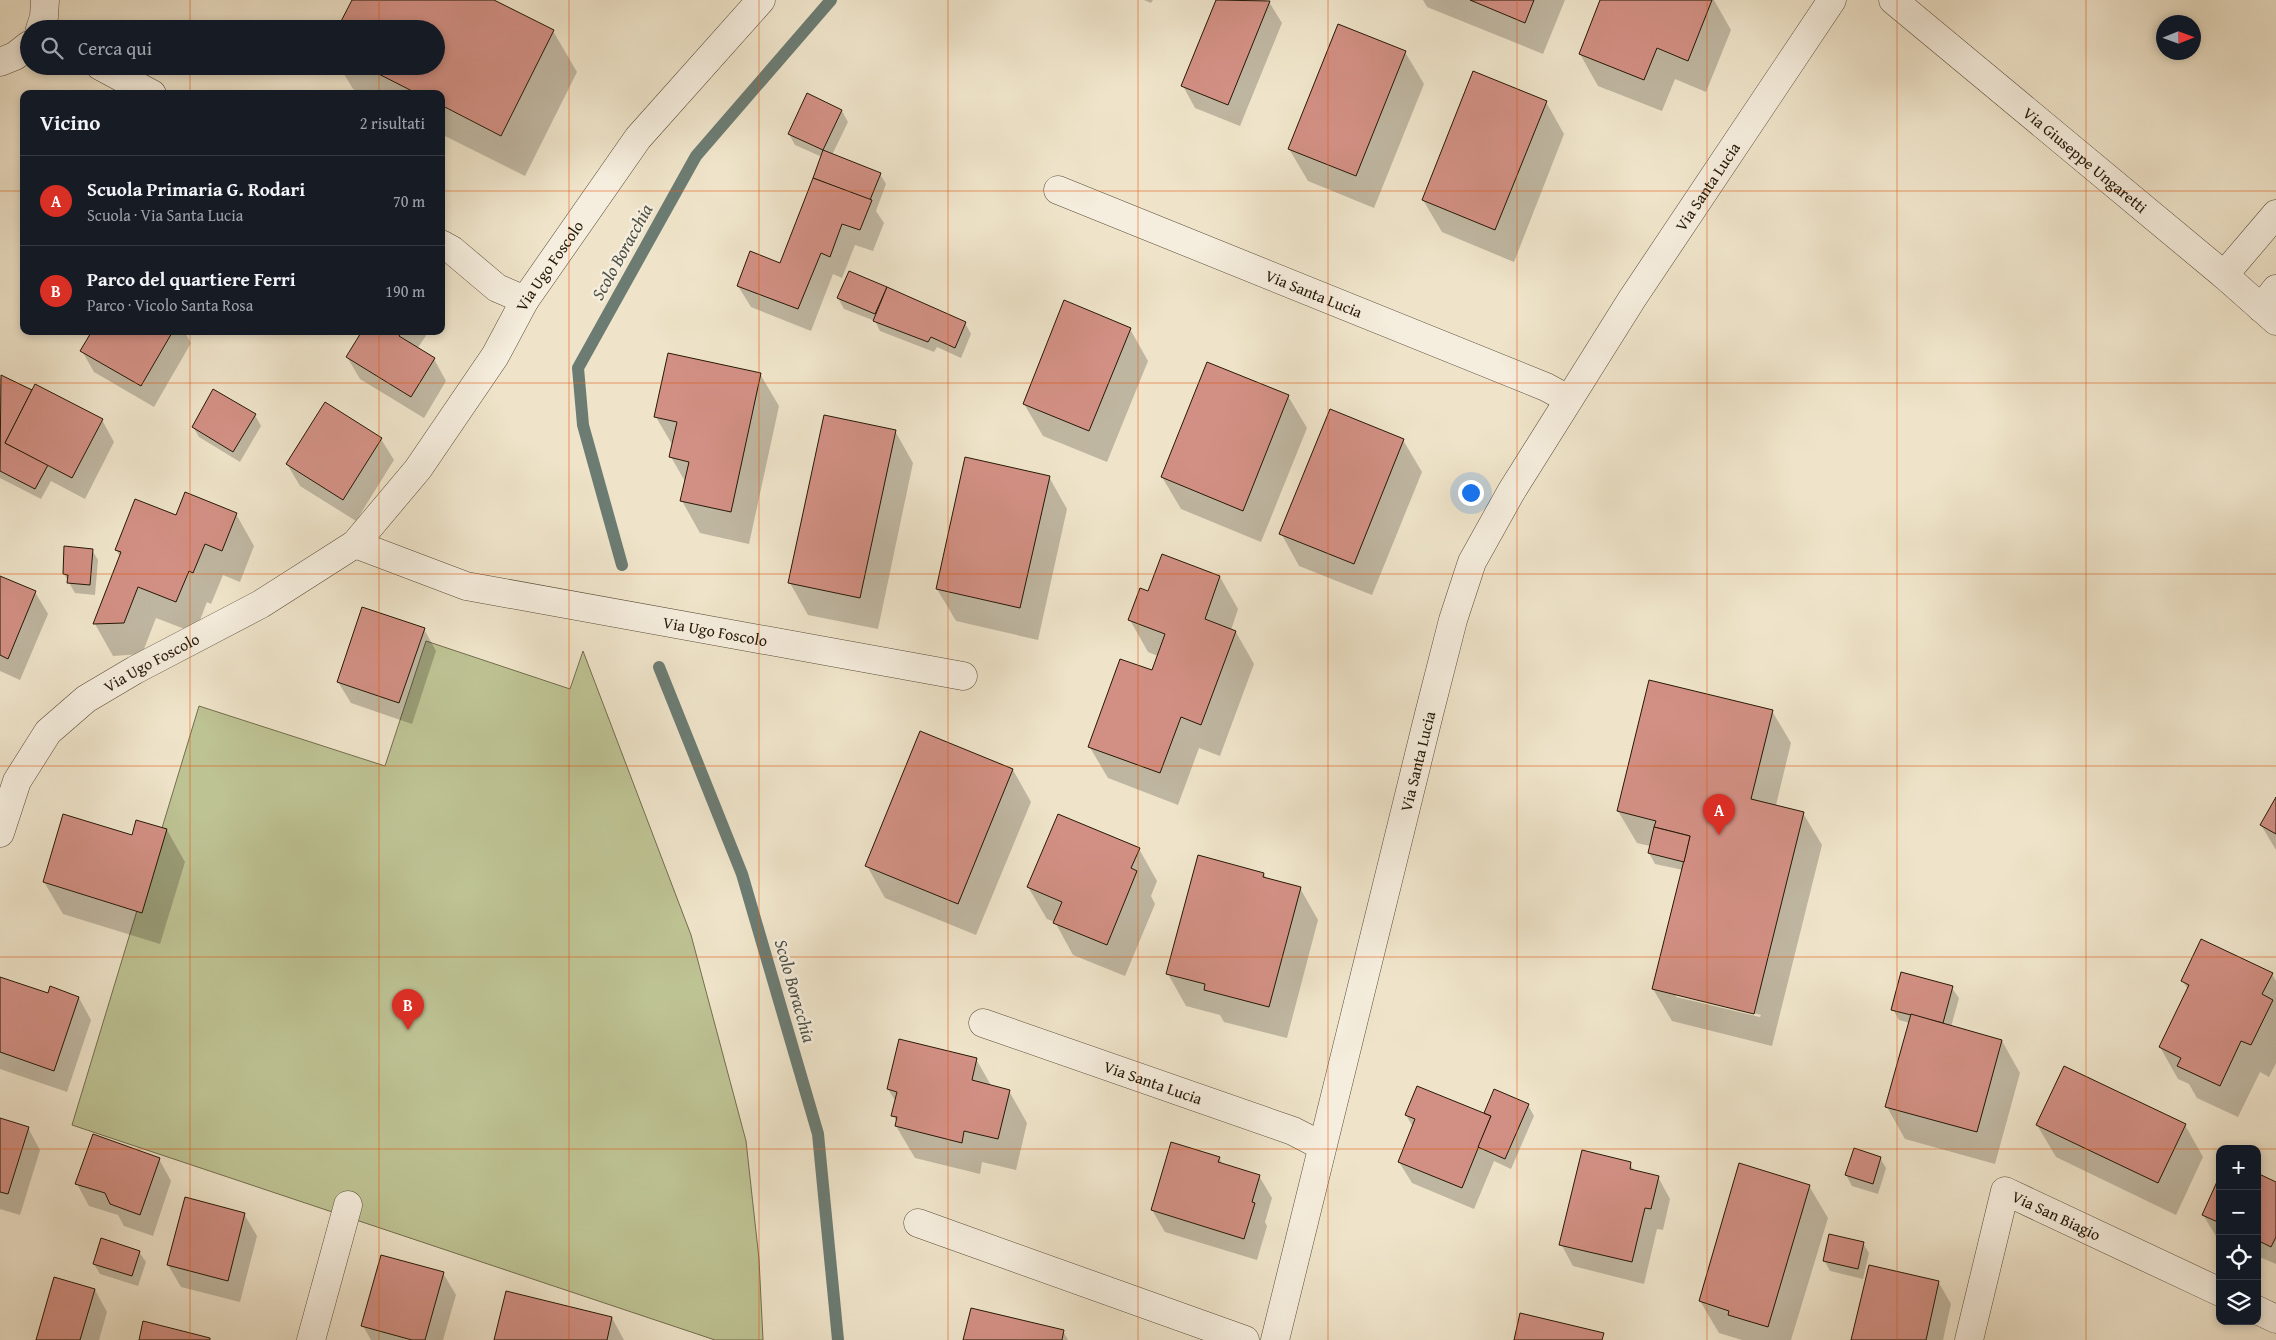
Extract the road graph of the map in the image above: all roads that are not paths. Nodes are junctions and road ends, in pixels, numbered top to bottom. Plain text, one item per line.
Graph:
1 (45, 0) edge
2 (761, 0) edge
3 (1832, 0) edge
4 (1893, 0) edge
5 (43, 20) edge
6 (20, 53) edge
7 (0, 62) edge
8 (117, 75) edge
9 (145, 90) edge
10 (1058, 190) dead end
11 (2276, 214) edge
12 (445, 246) edge
13 (2224, 275) junction
14 (525, 300) junction
15 (2271, 306) edge
16 (1568, 399) junction
17 (355, 544) junction
18 (963, 676) dead end
19 (0, 833) edge
20 (983, 1023) dead end
21 (1322, 1146) junction
22 (348, 1205) dead end
23 (918, 1223) dead end
24 (2216, 1290) edge
25 (2261, 1312) edge
26 (2276, 1319) edge
27 (311, 1340) edge
28 (1245, 1340) edge
29 (1275, 1340) edge
30 (1970, 1340) edge

1 - 5 street
2 - 14 street, Via Ugo Foscolo
3 - 16 street, Via Santa Lucia
4 - 13 street, Via Giuseppe Ungaretti
6 - 7 street
8 - 9 street
10 - 16 street, Via Santa Lucia
11 - 13 street
12 - 14 street
13 - 15 street, Via Giuseppe Ungaretti
14 - 17 street, Via Ugo Foscolo
16 - 21 street, Via Santa Lucia
17 - 18 street, Via Ugo Foscolo
17 - 19 street, Via Ugo Foscolo
20 - 21 street, Via Santa Lucia
21 - 29 street, Via Santa Lucia
22 - 27 street
23 - 28 street
24 - 30 street, Via San Biagio
25 - 26 street

